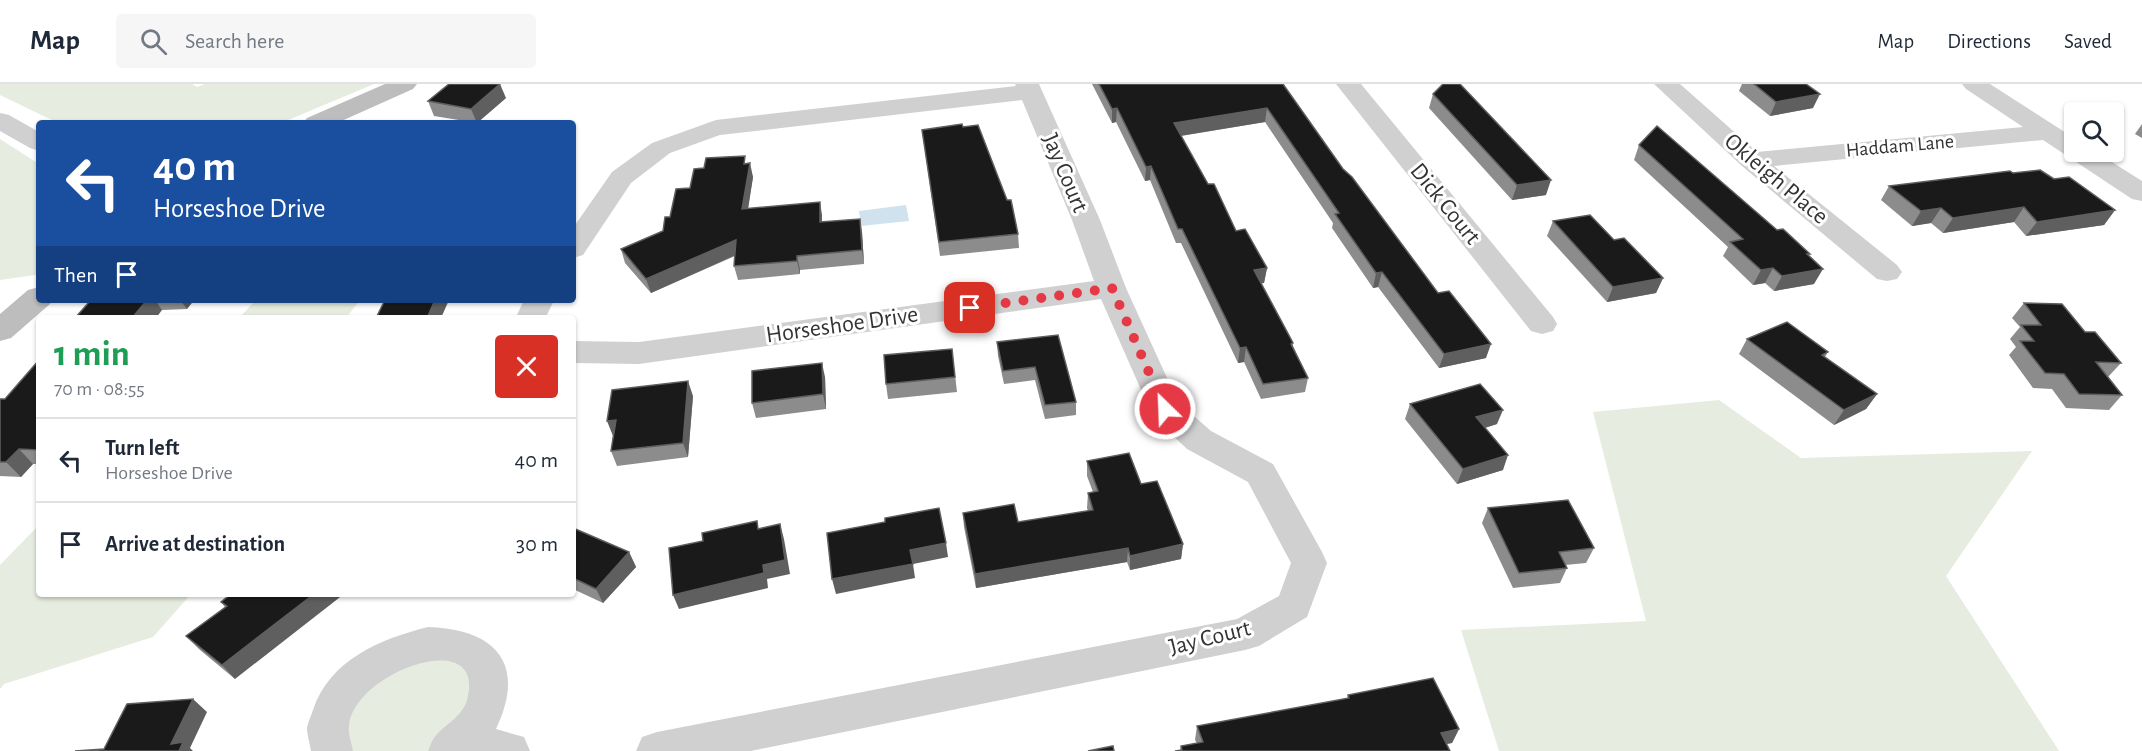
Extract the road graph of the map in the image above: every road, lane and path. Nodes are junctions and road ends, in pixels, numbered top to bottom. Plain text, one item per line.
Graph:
1 (405, 84) edge
2 (1348, 84) edge
3 (1666, 84) edge
4 (1974, 84) edge
5 (1028, 88) edge
6 (0, 120) edge
7 (323, 120) edge
8 (2048, 132) junction
9 (36, 141) edge
10 (2064, 142) edge
11 (1751, 160) junction
12 (2094, 162) edge
13 (2142, 193) edge
14 (576, 245) edge
15 (1887, 272) dead end
16 (1112, 288) junction
17 (36, 300) edge
18 (1542, 324) dead end
19 (0, 331) edge
20 (576, 352) edge
21 (456, 746) edge
22 (332, 751) edge
23 (509, 751) edge
24 (657, 751) edge

1 - 7 main road
2 - 18 street, Dick Court
3 - 11 street, Okleigh Place
4 - 8 street
5 - 14 street
5 - 16 street, Jay Court
6 - 9 street
8 - 10 street
8 - 11 street, Haddam Lane
11 - 15 street, Okleigh Place
12 - 13 street
16 - 20 street, Horseshoe Drive
16 - 24 street, Jay Court
17 - 19 main road
21 - 22 street
21 - 23 street

